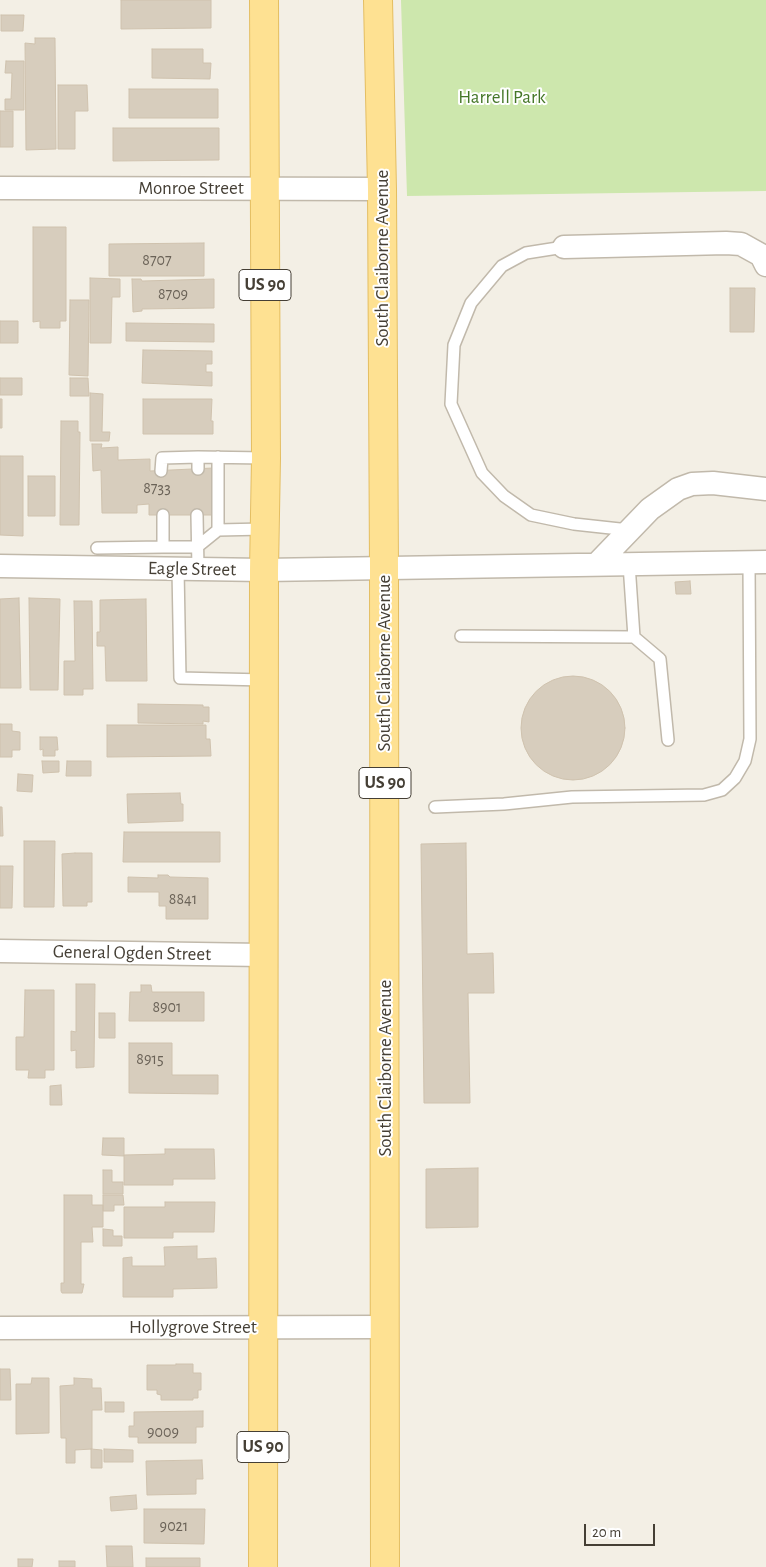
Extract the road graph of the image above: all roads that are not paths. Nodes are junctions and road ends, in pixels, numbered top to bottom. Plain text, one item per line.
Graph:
1 (264, 0) edge
2 (378, 0) edge
3 (0, 188) edge
4 (264, 188) junction
5 (382, 189) junction
6 (564, 247) joint
7 (766, 265) edge
8 (198, 457) junction
9 (218, 457) junction
10 (266, 458) junction
11 (198, 469) dead end
12 (161, 471) dead end
13 (766, 489) edge
14 (163, 515) dead end
15 (197, 515) dead end
16 (264, 529) junction
17 (218, 530) junction
18 (628, 530) junction
19 (163, 547) junction
20 (97, 548) dead end
21 (120, 558) junction
22 (191, 562) junction
23 (758, 563) edge
24 (597, 564) junction
25 (629, 564) junction
26 (0, 566) edge
27 (384, 569) junction
28 (264, 570) junction
29 (461, 636) dead end
30 (634, 637) junction
31 (264, 680) junction
32 (668, 740) dead end
33 (435, 807) dead end
34 (0, 952) edge
35 (263, 955) junction
36 (263, 1326) junction
37 (386, 1327) junction
38 (0, 1328) edge
39 (263, 1567) edge
40 (385, 1567) edge

1 - 4 main road, US 90
2 - 5 main road, South Claiborne Avenue / US 90
3 - 4 street, Monroe Street
4 - 5 street, Monroe Street
4 - 10 main road, US 90
5 - 27 main road, South Claiborne Avenue / US 90
6 - 7 street
6 - 18 lane
8 - 9 lane
8 - 11 lane
8 - 12 lane
9 - 10 lane
9 - 17 lane
10 - 16 main road, US 90
13 - 18 street
14 - 19 lane
15 - 22 lane
16 - 17 lane
16 - 28 main road, US 90
17 - 22 lane
18 - 24 street
19 - 21 lane
19 - 22 lane
20 - 21 lane
21 - 22 street, Eagle Street
21 - 26 street, Eagle Street
22 - 28 street, Eagle Street
22 - 31 lane
23 - 25 street, Eagle Street
23 - 33 lane
24 - 25 street, Eagle Street
24 - 27 street, Eagle Street
25 - 30 lane
27 - 28 street, Eagle Street
27 - 37 main road, South Claiborne Avenue / US 90
28 - 31 main road, US 90
29 - 30 lane
30 - 32 lane
31 - 35 main road, US 90
34 - 35 street, General Ogden Street
35 - 36 main road, US 90
36 - 37 street, Hollygrove Street
36 - 38 street, Hollygrove Street
36 - 39 main road, US 90
37 - 40 main road, South Claiborne Avenue / US 90

